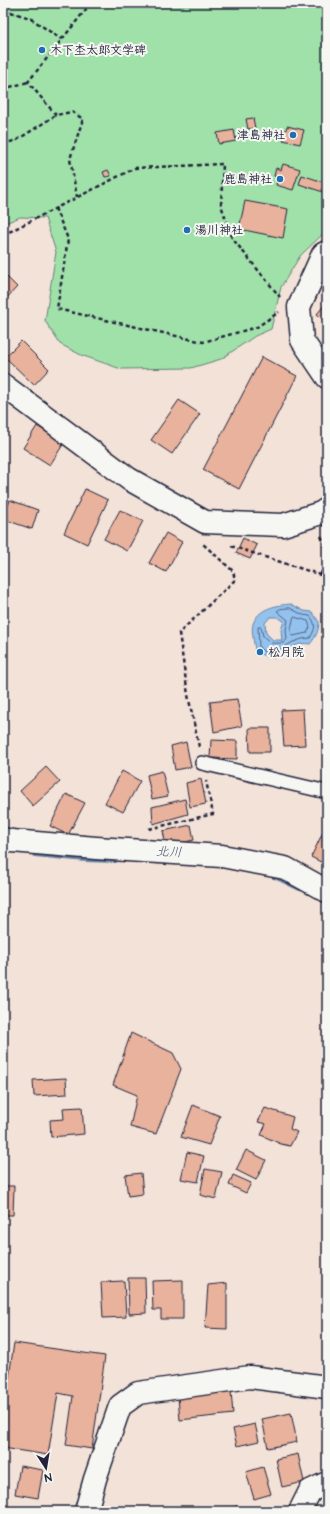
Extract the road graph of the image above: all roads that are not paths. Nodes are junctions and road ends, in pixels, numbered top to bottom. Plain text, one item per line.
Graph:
1 (327, 252) edge
2 (327, 377) edge
3 (3, 385) edge
4 (327, 510) edge
5 (202, 763) road end
6 (327, 792) edge
7 (3, 839) edge
8 (327, 891) edge
9 (327, 1387) edge
10 (327, 1483) edge
11 (86, 1511) edge
12 (300, 1511) edge

1 - 2 street
3 - 4 street
5 - 6 lane
7 - 8 street
9 - 11 street
10 - 12 street

